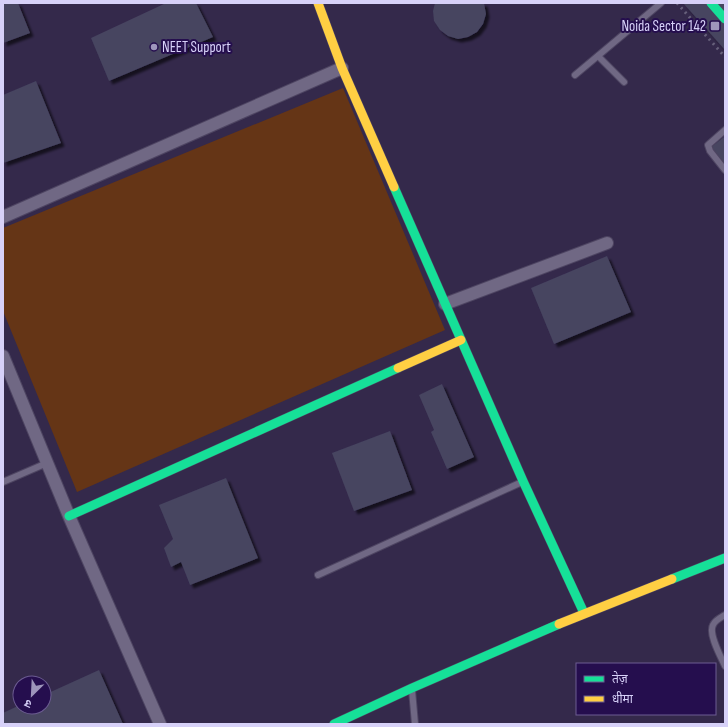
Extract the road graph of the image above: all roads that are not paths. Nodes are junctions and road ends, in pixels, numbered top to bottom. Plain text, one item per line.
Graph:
1 (318, 3) edge
2 (661, 3) edge
3 (711, 3) edge
4 (725, 19) edge
5 (598, 56) junction
6 (342, 68) junction
7 (575, 75) dead end
8 (624, 82) dead end
9 (725, 130) edge
10 (725, 170) edge
11 (3, 217) edge
12 (607, 243) dead end
13 (445, 304) junction
14 (461, 340) junction
15 (3, 356) edge
16 (6, 374) edge
17 (47, 463) junction
18 (523, 481) junction
19 (3, 482) edge
20 (69, 516) junction
21 (725, 558) edge
22 (318, 575) dead end
23 (584, 613) junction
24 (725, 616) edge
25 (725, 666) edge
26 (412, 688) junction
27 (160, 724) edge
28 (334, 724) edge
29 (415, 724) edge

1 - 6 street
2 - 5 lane
3 - 4 street
5 - 7 lane
5 - 8 lane
6 - 11 street
6 - 13 street
9 - 10 lane
12 - 13 street
13 - 14 street
14 - 18 street
14 - 20 street
15 - 16 street
16 - 17 street
17 - 19 lane
17 - 20 street
18 - 22 lane
18 - 23 street
20 - 27 street
21 - 23 street
23 - 26 street
24 - 25 lane
26 - 28 street
26 - 29 lane

